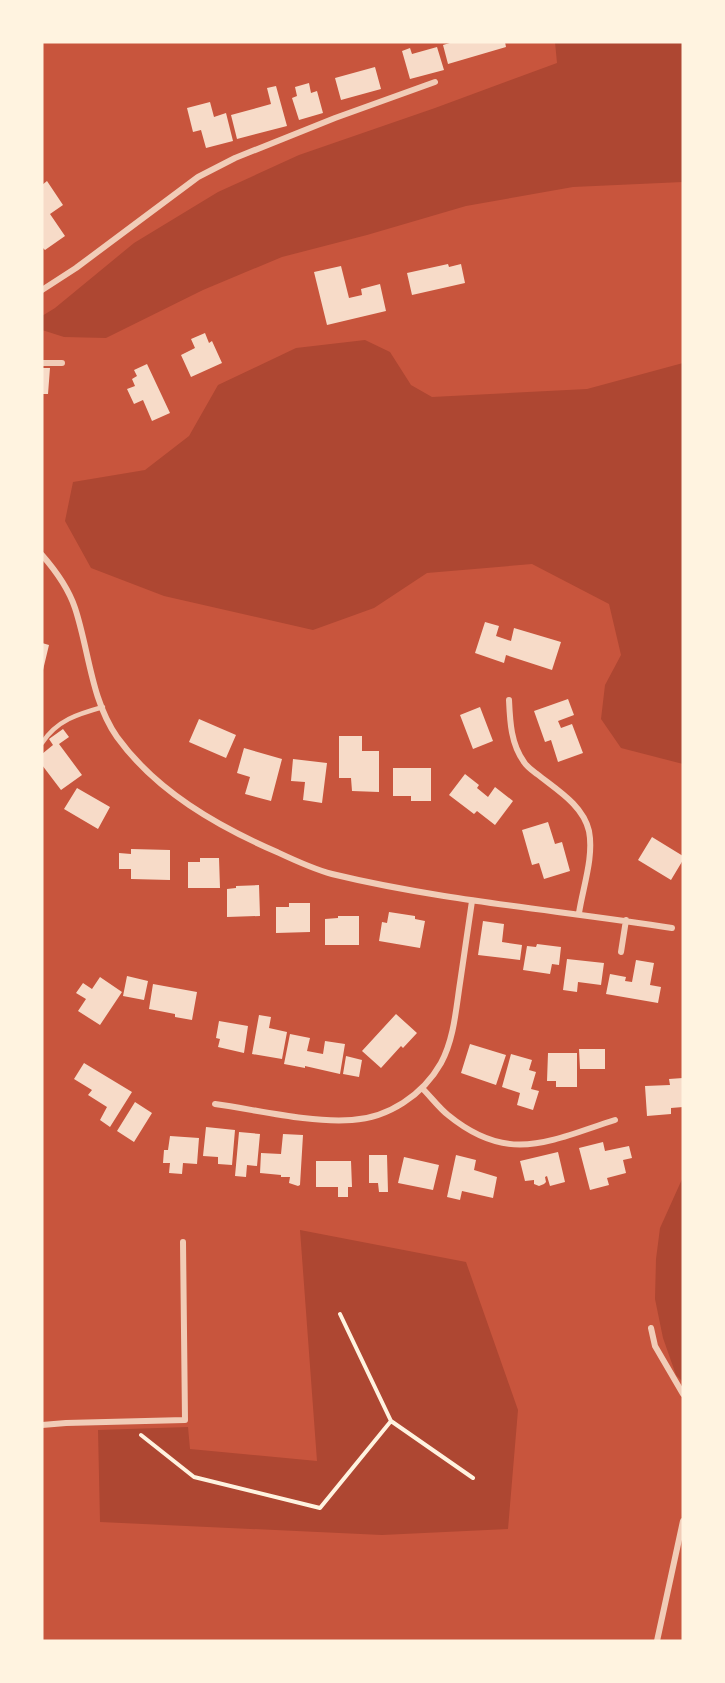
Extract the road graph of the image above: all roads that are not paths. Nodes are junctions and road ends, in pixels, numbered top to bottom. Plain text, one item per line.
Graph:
1 (435, 82) dead end
2 (42, 290) edge
3 (42, 363) edge
4 (62, 363) dead end
5 (42, 555) edge
6 (509, 700) dead end
7 (103, 707) junction
8 (42, 743) edge
9 (472, 901) junction
10 (579, 913) junction
11 (626, 920) junction
12 (672, 928) dead end
13 (621, 952) dead end
14 (422, 1088) junction
15 (215, 1104) dead end
16 (615, 1120) dead end
17 (183, 1242) dead end
18 (651, 1328) dead end
19 (683, 1394) edge
20 (42, 1425) edge
21 (683, 1521) edge
22 (657, 1641) edge

1 - 2 street
3 - 4 street
5 - 7 street
6 - 10 street
7 - 8 lane
7 - 9 street
9 - 10 street
9 - 14 street
10 - 11 street
11 - 12 street
11 - 13 street
14 - 15 street
14 - 16 street
17 - 20 street
18 - 19 street
21 - 22 street

